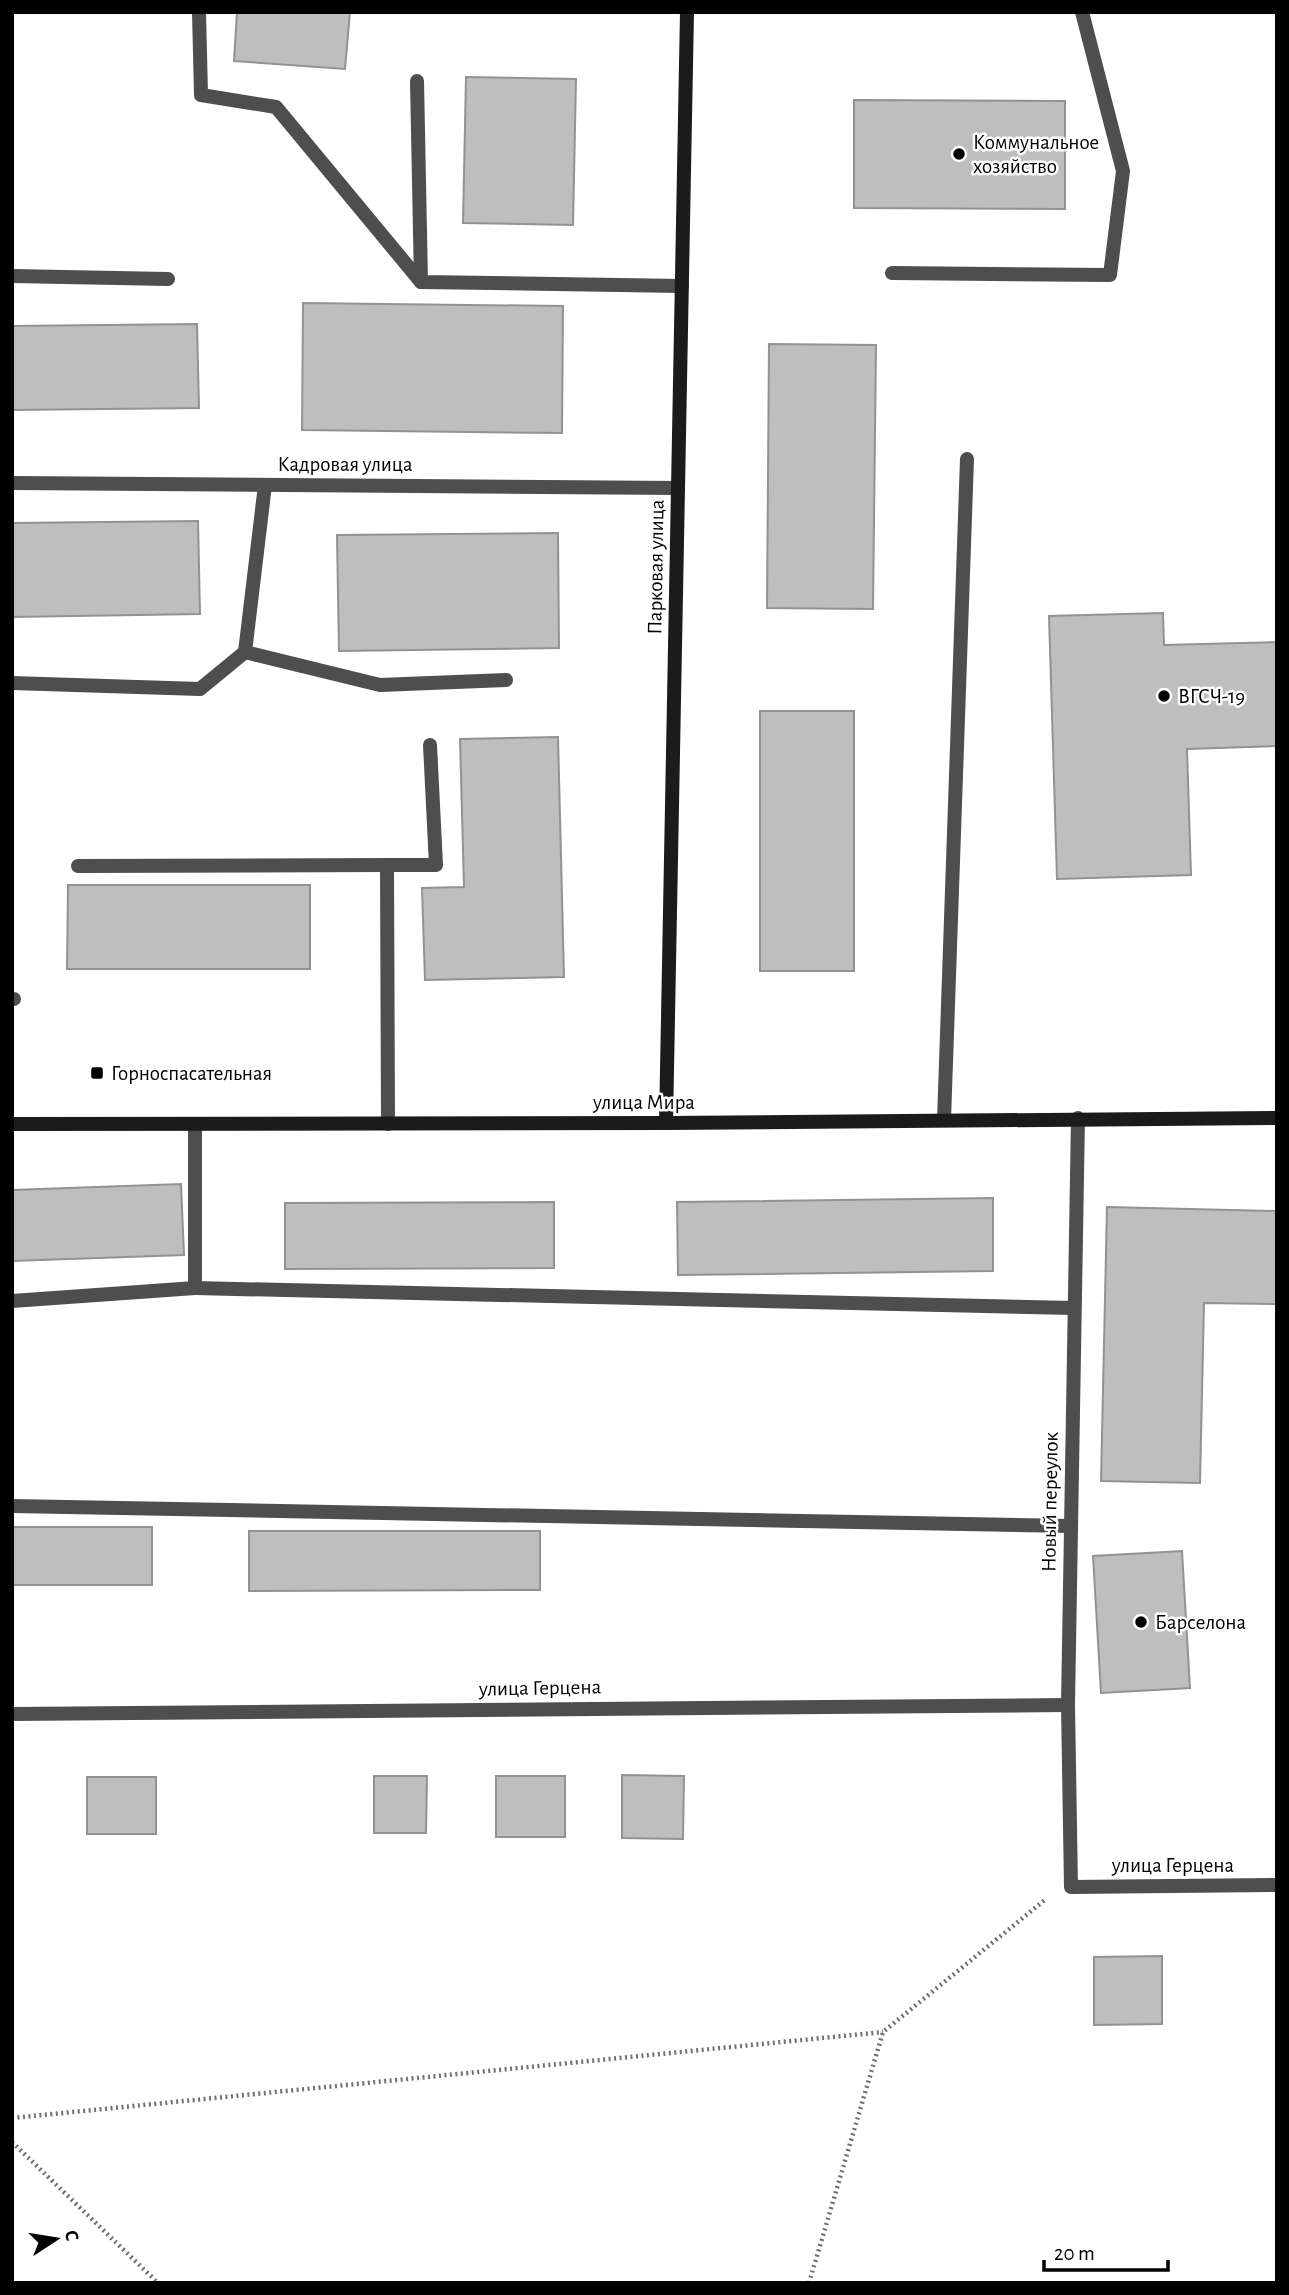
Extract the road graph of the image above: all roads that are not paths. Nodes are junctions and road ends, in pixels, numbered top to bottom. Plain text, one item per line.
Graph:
1 (199, 12) edge
2 (687, 12) edge
3 (1082, 12) edge
4 (417, 81) dead end
5 (892, 273) dead end
6 (12, 276) edge
7 (168, 279) dead end
8 (421, 282) junction
9 (682, 286) junction
10 (967, 459) dead end
11 (12, 483) edge
12 (265, 485) junction
13 (678, 488) junction
14 (245, 652) junction
15 (506, 680) dead end
16 (12, 683) edge
17 (430, 745) dead end
18 (78, 866) dead end
19 (387, 866) junction
20 (1078, 1118) junction
21 (1277, 1118) edge
22 (944, 1120) junction
23 (666, 1123) junction
24 (12, 1124) edge
25 (195, 1124) junction
26 (388, 1124) junction
27 (195, 1288) junction
28 (12, 1301) edge
29 (1074, 1308) junction
30 (12, 1506) edge
31 (1071, 1526) junction
32 (1068, 1705) junction
33 (12, 1714) edge
34 (1070, 1883) joint
35 (1277, 1885) edge

1 - 8 street
2 - 9 main road, Парковая улица
3 - 5 street
4 - 8 street
6 - 7 street
8 - 9 street
9 - 13 main road, Парковая улица
10 - 22 street
11 - 12 street, Кадровая улица
12 - 13 street, Кадровая улица
12 - 14 street
13 - 23 main road, Парковая улица
14 - 15 street
14 - 16 street
17 - 19 street
18 - 19 street
19 - 26 street
20 - 21 main road, улица Мира
20 - 22 main road, улица Мира
20 - 29 street, Новый переулок
22 - 23 main road, улица Мира
23 - 26 main road, улица Мира
24 - 25 main road, улица Мира
25 - 26 main road, улица Мира
25 - 27 street
27 - 28 street
27 - 29 street
29 - 31 street, Новый переулок
30 - 31 street
31 - 32 street, Новый переулок
32 - 33 street, улица Герцена
32 - 34 street, Новый переулок
34 - 35 street, улица Герцена

